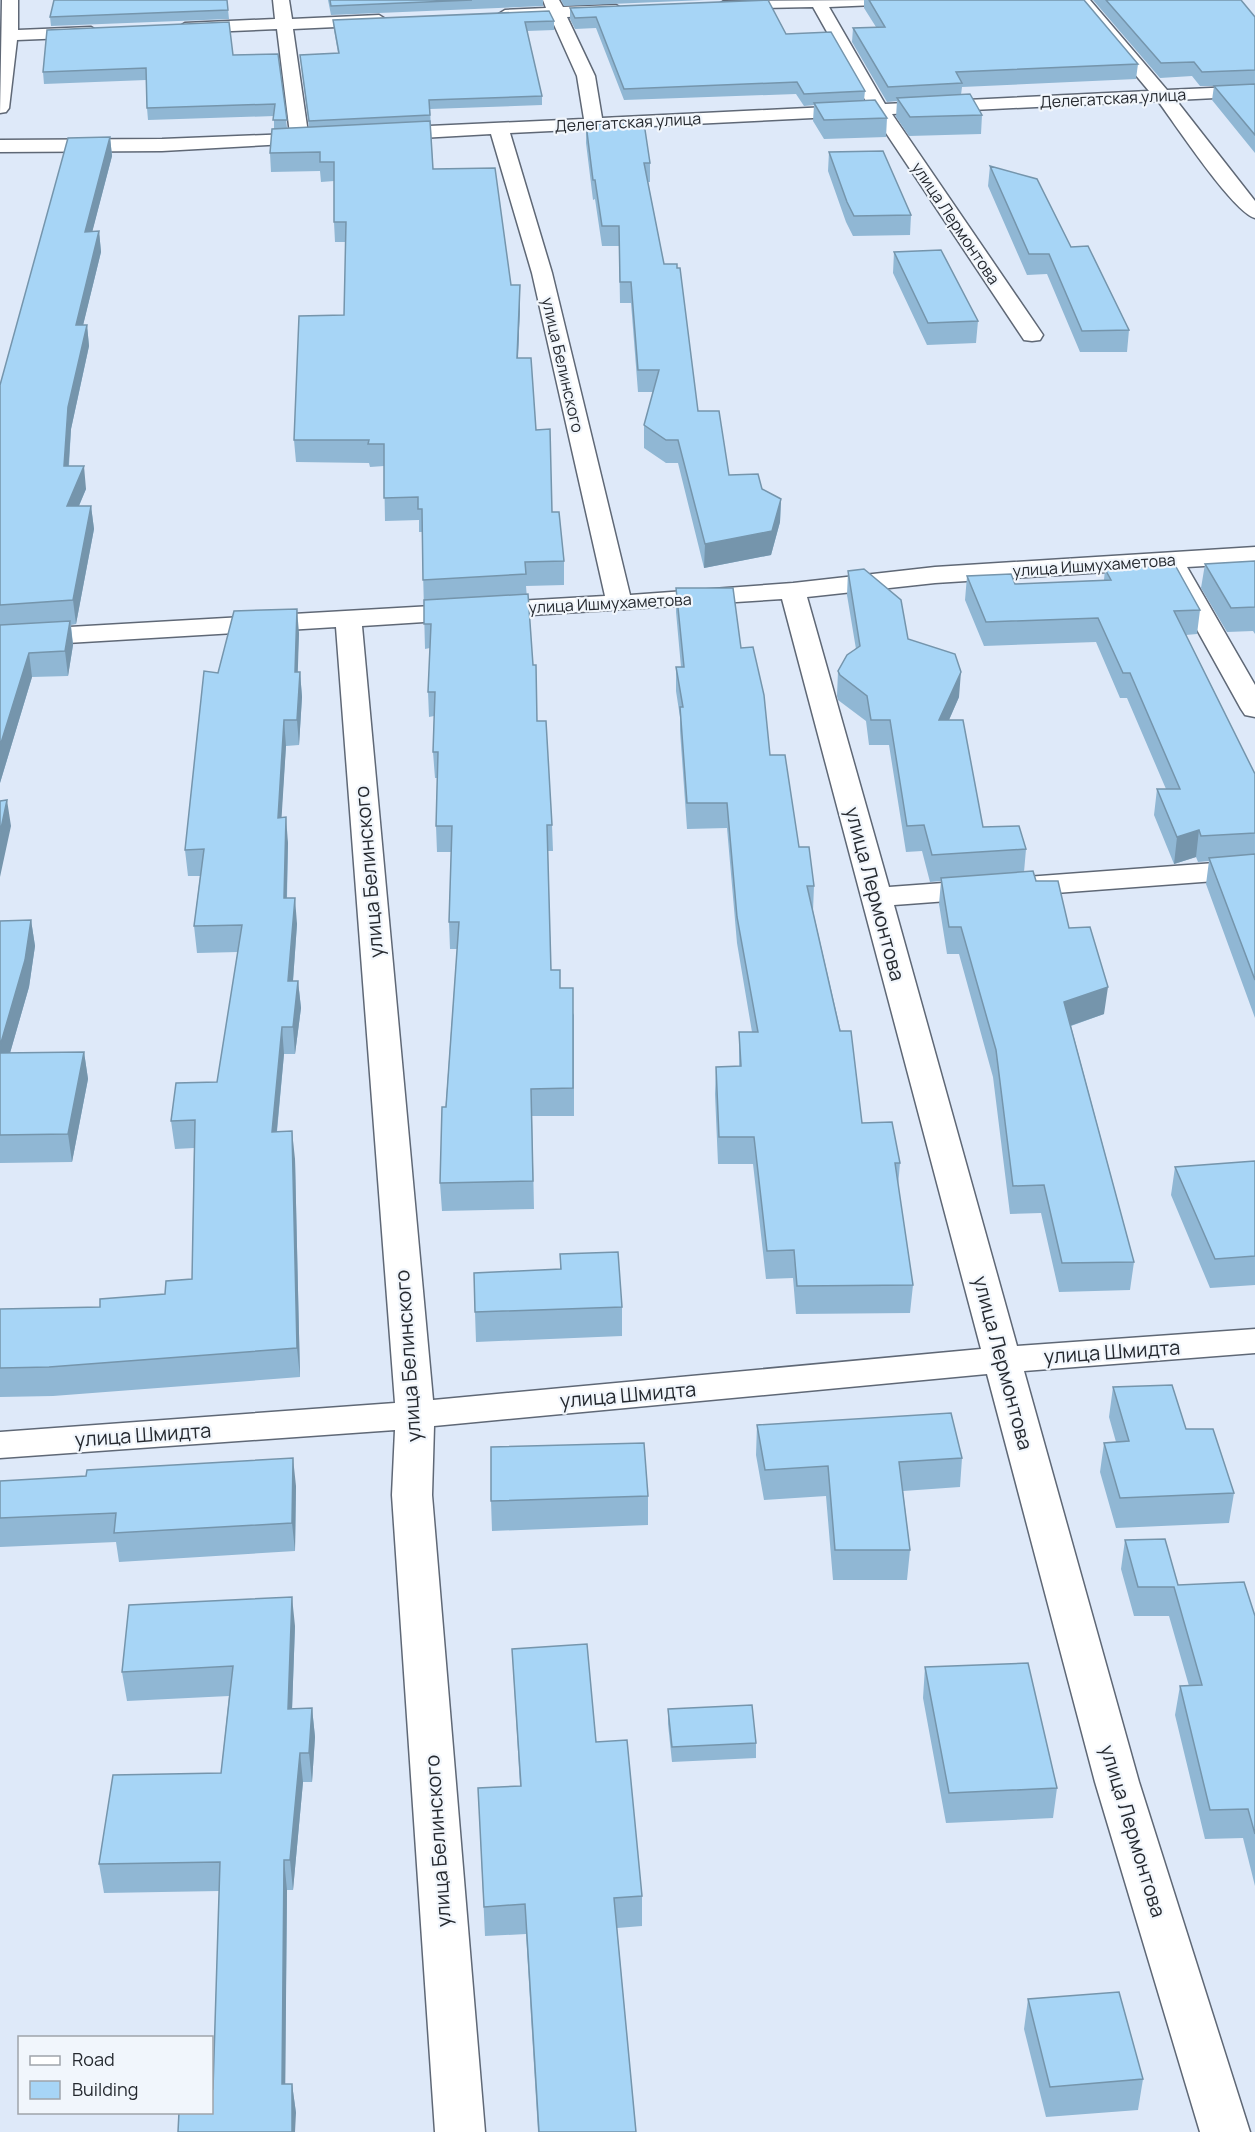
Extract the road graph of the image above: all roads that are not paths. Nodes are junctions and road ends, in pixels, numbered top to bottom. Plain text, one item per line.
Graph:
1 (10, 0) edge
2 (281, 0) edge
3 (875, 0) edge
4 (1081, 0) edge
5 (818, 1) edge
6 (554, 6) edge
7 (711, 7) edge
8 (628, 10) edge
9 (486, 16) edge
10 (390, 20) edge
11 (284, 25) junction
12 (164, 29) edge
13 (104, 31) edge
14 (9, 35) junction
15 (1255, 91) edge
16 (1163, 96) junction
17 (0, 108) edge
18 (880, 110) junction
19 (594, 124) junction
20 (499, 129) junction
21 (370, 135) edge
22 (335, 137) edge
23 (300, 139) junction
24 (0, 146) edge
25 (1255, 212) edge
26 (1032, 335) dead end
27 (1255, 555) edge
28 (1171, 560) junction
29 (793, 591) junction
30 (619, 603) junction
31 (348, 617) junction
32 (0, 639) edge
33 (1255, 709) edge
34 (1255, 869) edge
35 (876, 897) junction
36 (1255, 1341) edge
37 (1002, 1360) junction
38 (415, 1415) junction
39 (0, 1445) edge
40 (460, 2132) edge
41 (1225, 2132) edge

1 - 14 street
2 - 11 street
3 - 5 street
4 - 16 street
5 - 7 street
5 - 18 street, улица Лермонтова
6 - 8 street
6 - 9 street
6 - 19 street
10 - 11 street
11 - 12 street
11 - 23 street
13 - 14 street
14 - 17 street
15 - 16 street, Делегатская улица
16 - 18 street, Делегатская улица
16 - 25 street
18 - 19 street, Делегатская улица
18 - 26 street, улица Лермонтова
19 - 20 street, Делегатская улица
20 - 21 street, Делегатская улица
20 - 30 street, улица Белинского
22 - 23 street
23 - 24 street
27 - 28 street, улица Ишмухаметова
28 - 29 street, улица Ишмухаметова
28 - 33 street
29 - 30 street, улица Ишмухаметова
29 - 35 street, улица Лермонтова
30 - 31 street, улица Ишмухаметова
31 - 32 street, улица Ишмухаметова
31 - 38 street, улица Белинского
34 - 35 street
35 - 37 street, улица Лермонтова
36 - 37 street, улица Шмидта
37 - 38 street, улица Шмидта
37 - 41 street, улица Лермонтова
38 - 39 street, улица Шмидта
38 - 40 street, улица Белинского

